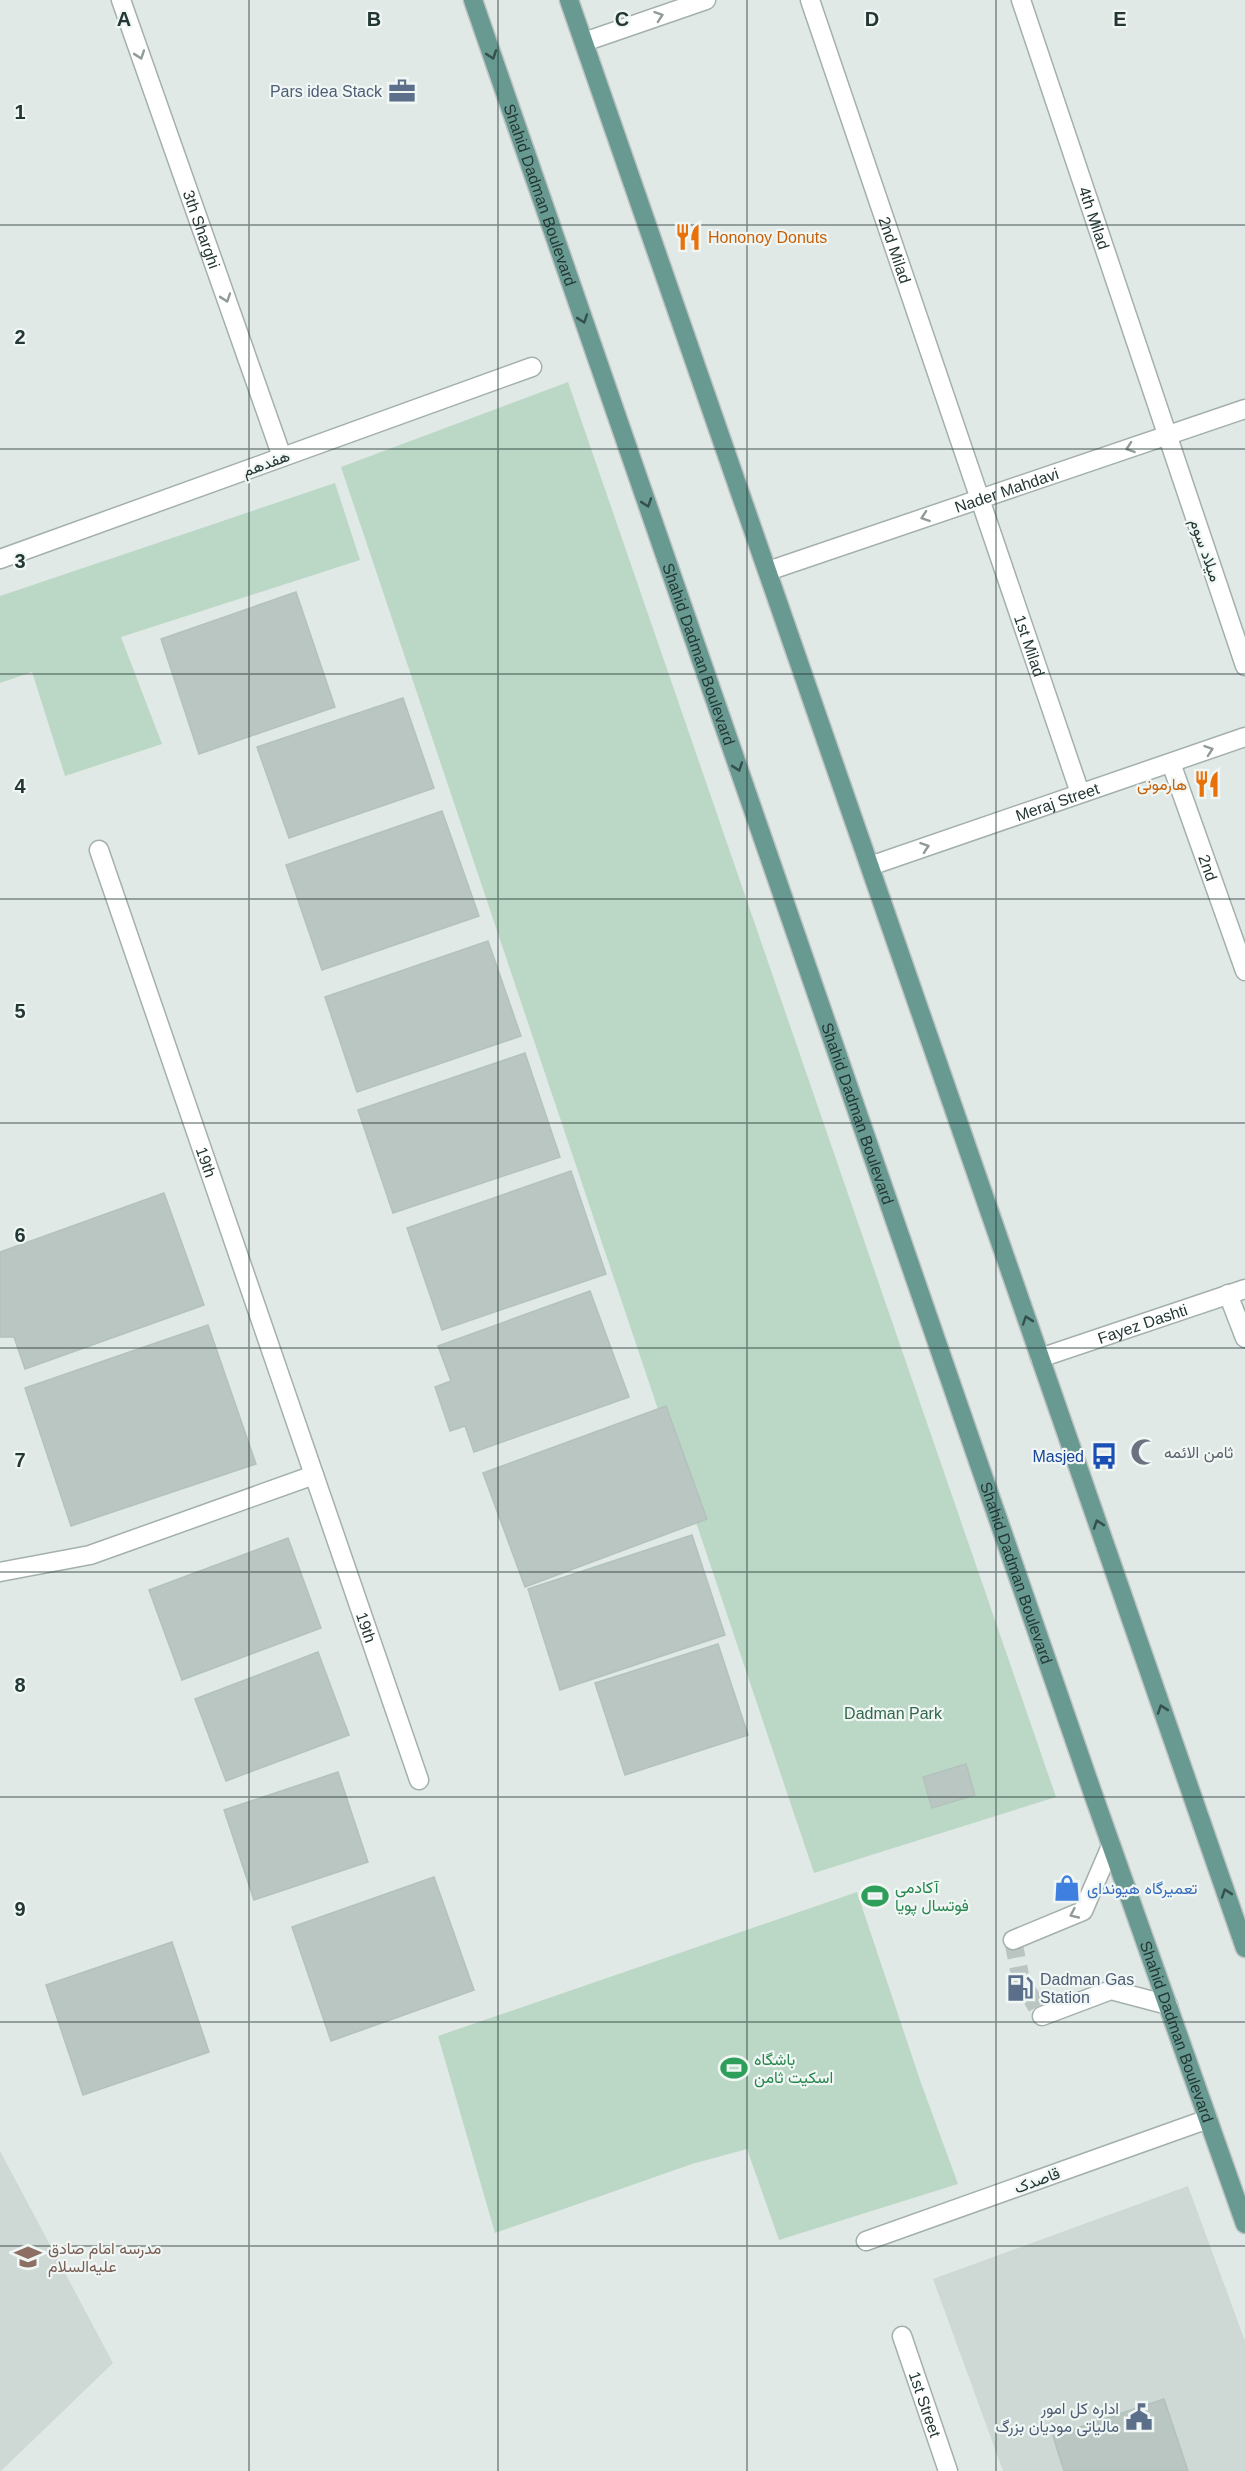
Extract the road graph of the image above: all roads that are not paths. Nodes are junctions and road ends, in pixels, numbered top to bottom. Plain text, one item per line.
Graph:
1 (121, 0) edge
2 (473, 0) edge
3 (569, 0) edge
4 (706, 0) edge
5 (810, 0) edge
6 (1022, 0) edge
7 (584, 42) junction
8 (532, 367) dead end
9 (1245, 409) edge
10 (1168, 435) junction
11 (282, 457) junction
12 (980, 498) junction
13 (2, 553) edge
14 (768, 571) junction
15 (1245, 666) edge
16 (1245, 737) edge
17 (1171, 763) junction
18 (1080, 794) junction
19 (99, 850) dead end
20 (870, 866) junction
21 (1245, 971) edge
22 (1237, 1292) edge
23 (1245, 1338) edge
24 (1041, 1358) junction
25 (314, 1475) junction
26 (0, 1572) edge
27 (419, 1780) dead end
28 (1111, 1846) junction
29 (1013, 1940) dead end
30 (1245, 1946) edge
31 (1168, 2005) junction
32 (1042, 2016) dead end
33 (1208, 2119) junction
34 (1245, 2224) edge
35 (866, 2241) dead end
36 (902, 2336) dead end
37 (948, 2471) edge

1 -> 11 street, 3th Sharghi
2 -> 28 main road, Shahid Dadman Boulevard
3 - 7 main road
7 -> 4 street
5 - 12 street, 2nd Milad
6 - 10 street, 4th Milad
7 - 14 main road
8 - 11 street, هفدهم
9 - 10 street, Nader Mahdavi
10 -> 12 street, Nader Mahdavi
10 - 15 street, میلاد سوم
11 - 13 street, هفدهم
12 -> 14 street, Nader Mahdavi
12 - 18 street, 1st Milad
14 - 20 main road
17 -> 16 street, Meraj Street
17 - 18 street, Meraj Street
17 - 21 street, 2nd
20 -> 18 street, Meraj Street
19 - 25 street, 19th
24 -> 20 main road
22 - 23 street
22 - 24 street, Fayez Dashti
30 -> 24 main road
25 - 26 street
25 - 27 street, 19th
28 -> 29 street
28 - 31 main road, Shahid Dadman Boulevard
31 - 32 street
31 - 33 main road, Shahid Dadman Boulevard
33 - 34 main road, Shahid Dadman Boulevard
33 - 35 street, قاصدک
36 - 37 street, 1st Street

